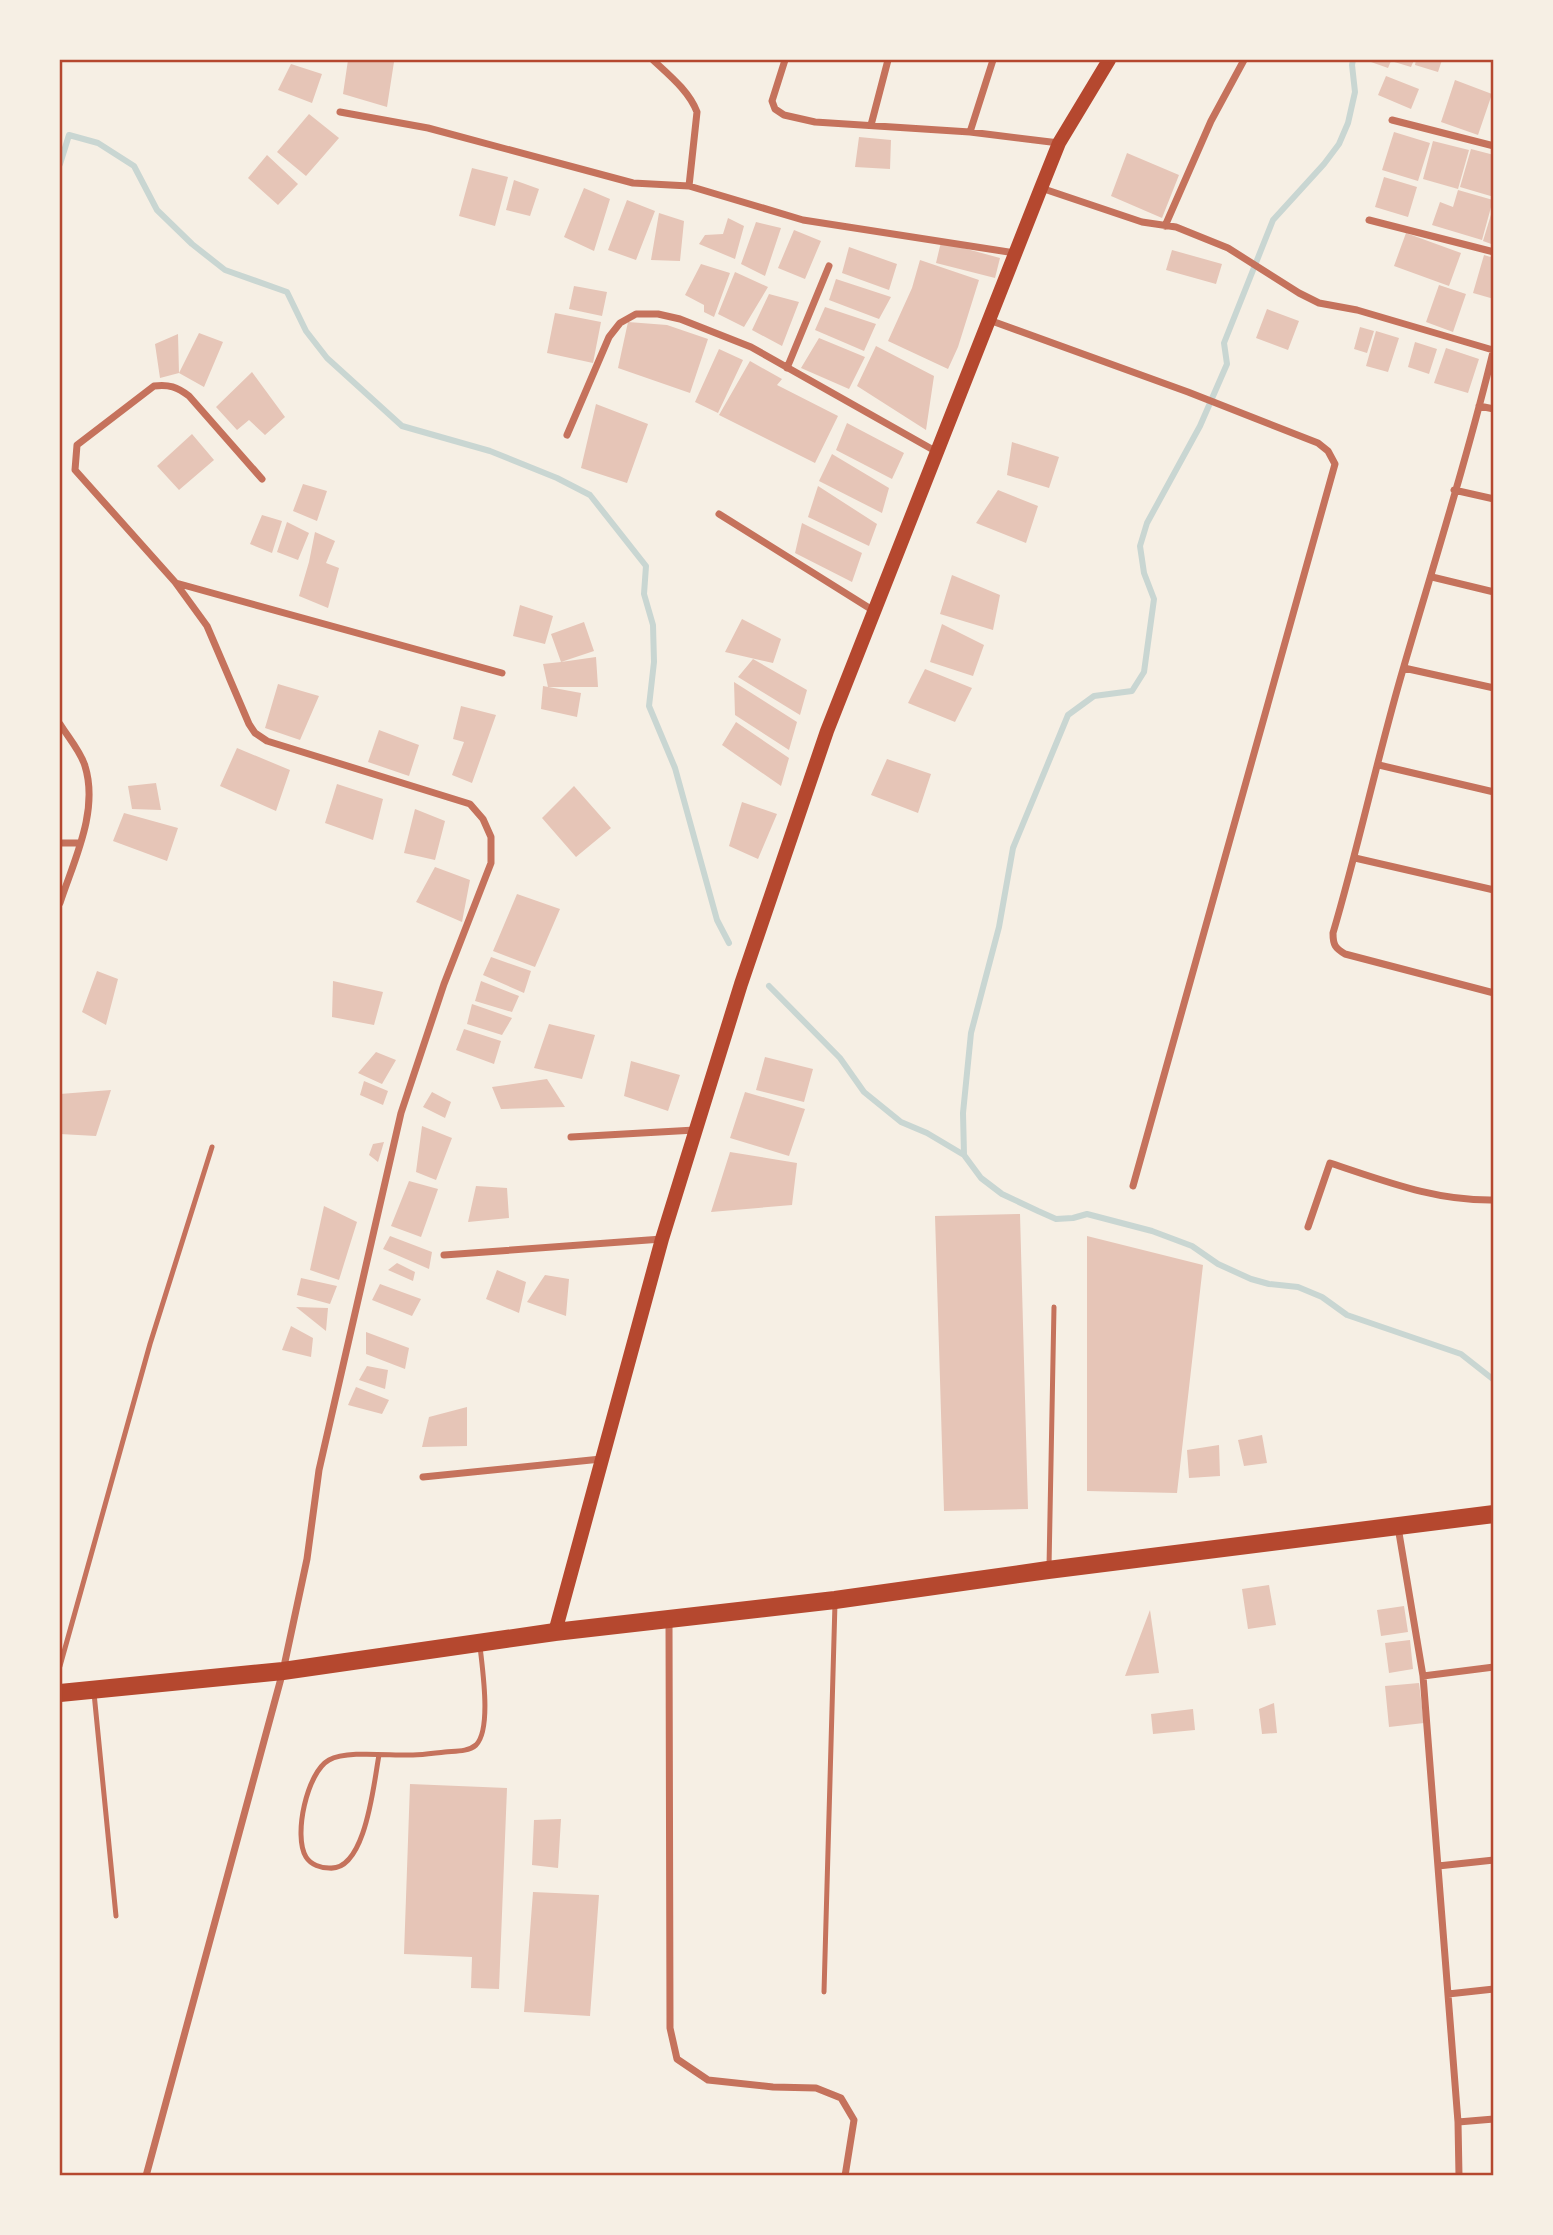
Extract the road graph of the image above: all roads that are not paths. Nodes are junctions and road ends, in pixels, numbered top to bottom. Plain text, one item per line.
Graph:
1 (653, 60) edge
2 (785, 60) edge
3 (888, 60) edge
4 (993, 60) edge
5 (1108, 60) edge
6 (1244, 60) edge
7 (340, 112) dead end
8 (1392, 120) dead end
9 (871, 125) junction
10 (970, 132) junction
11 (1059, 143) junction
12 (1493, 146) edge
13 (689, 186) junction
14 (1041, 188) junction
15 (1369, 220) dead end
16 (1165, 226) junction
17 (1493, 252) edge
18 (1015, 253) junction
19 (829, 266) dead end
20 (989, 320) junction
21 (1493, 349) edge
22 (787, 368) junction
23 (1479, 406) junction
24 (1493, 409) edge
25 (567, 435) dead end
26 (938, 452) junction
27 (262, 479) dead end
28 (1454, 490) junction
29 (1493, 499) edge
30 (719, 514) dead end
31 (1432, 577) junction
32 (175, 582) junction
33 (1493, 592) edge
34 (875, 611) junction
35 (1404, 668) junction
36 (502, 673) dead end
37 (1493, 688) edge
38 (60, 724) edge
39 (1379, 765) junction
40 (1493, 792) edge
41 (60, 843) edge
42 (80, 843) junction
43 (1355, 858) junction
44 (1493, 890) edge
45 (60, 903) edge
46 (1493, 993) edge
47 (696, 1130) junction
48 (571, 1137) dead end
49 (212, 1147) dead end
50 (1133, 1186) dead end
51 (1493, 1199) edge
52 (1308, 1227) dead end
53 (662, 1239) junction
54 (444, 1255) dead end
55 (1054, 1307) dead end
56 (601, 1459) junction
57 (422, 1477) dead end
58 (1493, 1514) edge
59 (1398, 1527) junction
60 (1048, 1570) junction
61 (835, 1600) junction
62 (669, 1620) junction
63 (555, 1632) junction
64 (479, 1643) junction
65 (60, 1666) edge
66 (1493, 1667) edge
67 (283, 1671) junction
68 (1423, 1676) junction
69 (93, 1690) junction
70 (60, 1693) edge
71 (379, 1755) junction
72 (1493, 1860) edge
73 (1438, 1866) junction
74 (116, 1916) dead end
75 (1493, 1989) edge
76 (824, 1992) dead end
77 (1448, 1994) junction
78 (1493, 2119) edge
79 (1458, 2122) junction
80 (146, 2175) edge
81 (845, 2175) edge
82 (1459, 2175) edge

1 - 13 street
2 - 9 street
3 - 9 street
4 - 10 street
5 - 11 main road
6 - 16 street
7 - 13 street
8 - 12 street
9 - 10 street
10 - 11 street
11 - 14 main road
13 - 18 street
14 - 16 street
14 - 18 main road
15 - 17 street
16 - 21 street
18 - 20 main road
19 - 22 street
20 - 26 main road
20 - 50 street
21 - 23 street
22 - 25 street
22 - 26 street
23 - 24 street
23 - 28 street
26 - 34 main road
27 - 32 street
28 - 29 street
28 - 31 street
30 - 34 street
31 - 33 street
31 - 35 street
32 - 36 street
32 - 67 street
34 - 47 main road
35 - 37 street
35 - 39 street
38 - 42 street
39 - 40 street
39 - 43 street
41 - 42 street
42 - 45 street
43 - 44 street
43 - 46 street
47 - 48 street
47 - 53 main road
49 - 65 lane
51 - 52 street
53 - 54 street
53 - 56 main road
55 - 60 lane
56 - 57 street
56 - 63 main road
58 - 59 main road
59 - 60 main road
59 - 68 street
60 - 61 main road
61 - 62 main road
61 - 76 lane
62 - 63 main road
62 - 81 street
63 - 64 main road
64 - 67 main road
64 - 71 lane
66 - 68 street
67 - 69 main road
67 - 80 street
68 - 73 street
69 - 70 main road
69 - 74 lane
71 - 71 lane
72 - 73 street
73 - 77 street
75 - 77 street
77 - 79 street
78 - 79 street
79 - 82 street

